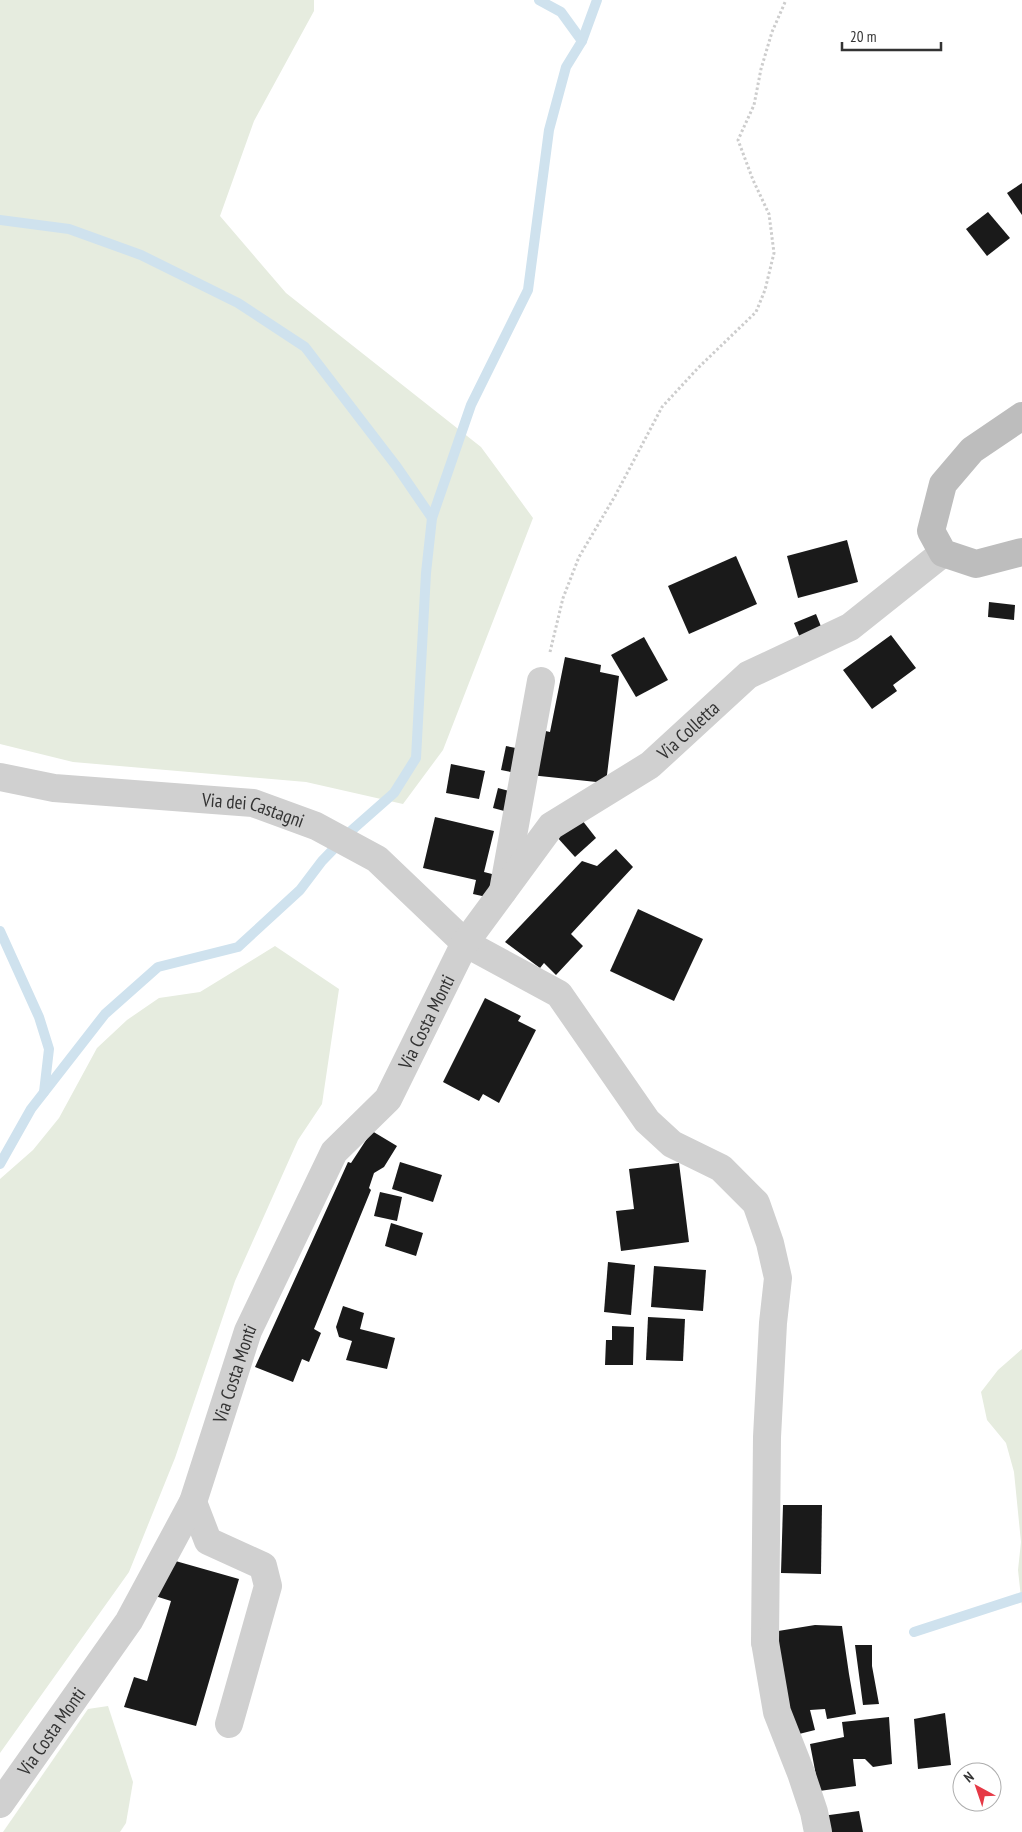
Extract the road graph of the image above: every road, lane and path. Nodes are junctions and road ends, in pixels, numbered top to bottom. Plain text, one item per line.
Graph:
1 (786, 0) edge
2 (1022, 416) edge
3 (1022, 552) edge
4 (943, 553) junction
5 (540, 681) joint
6 (0, 776) edge
7 (503, 891) junction
8 (465, 943) junction
9 (193, 1502) junction
10 (229, 1724) dead end
11 (0, 1804) edge
12 (818, 1832) edge

1 - 5 path
2 - 4 main road
3 - 4 main road
4 - 7 street, Via Colletta
5 - 7 street
6 - 8 street, Via dei Castagni
7 - 8 street, Via Colletta
8 - 9 street, Via Costa Monti
8 - 12 street, Via dei Castagni
9 - 10 street
9 - 11 street, Via Costa Monti

